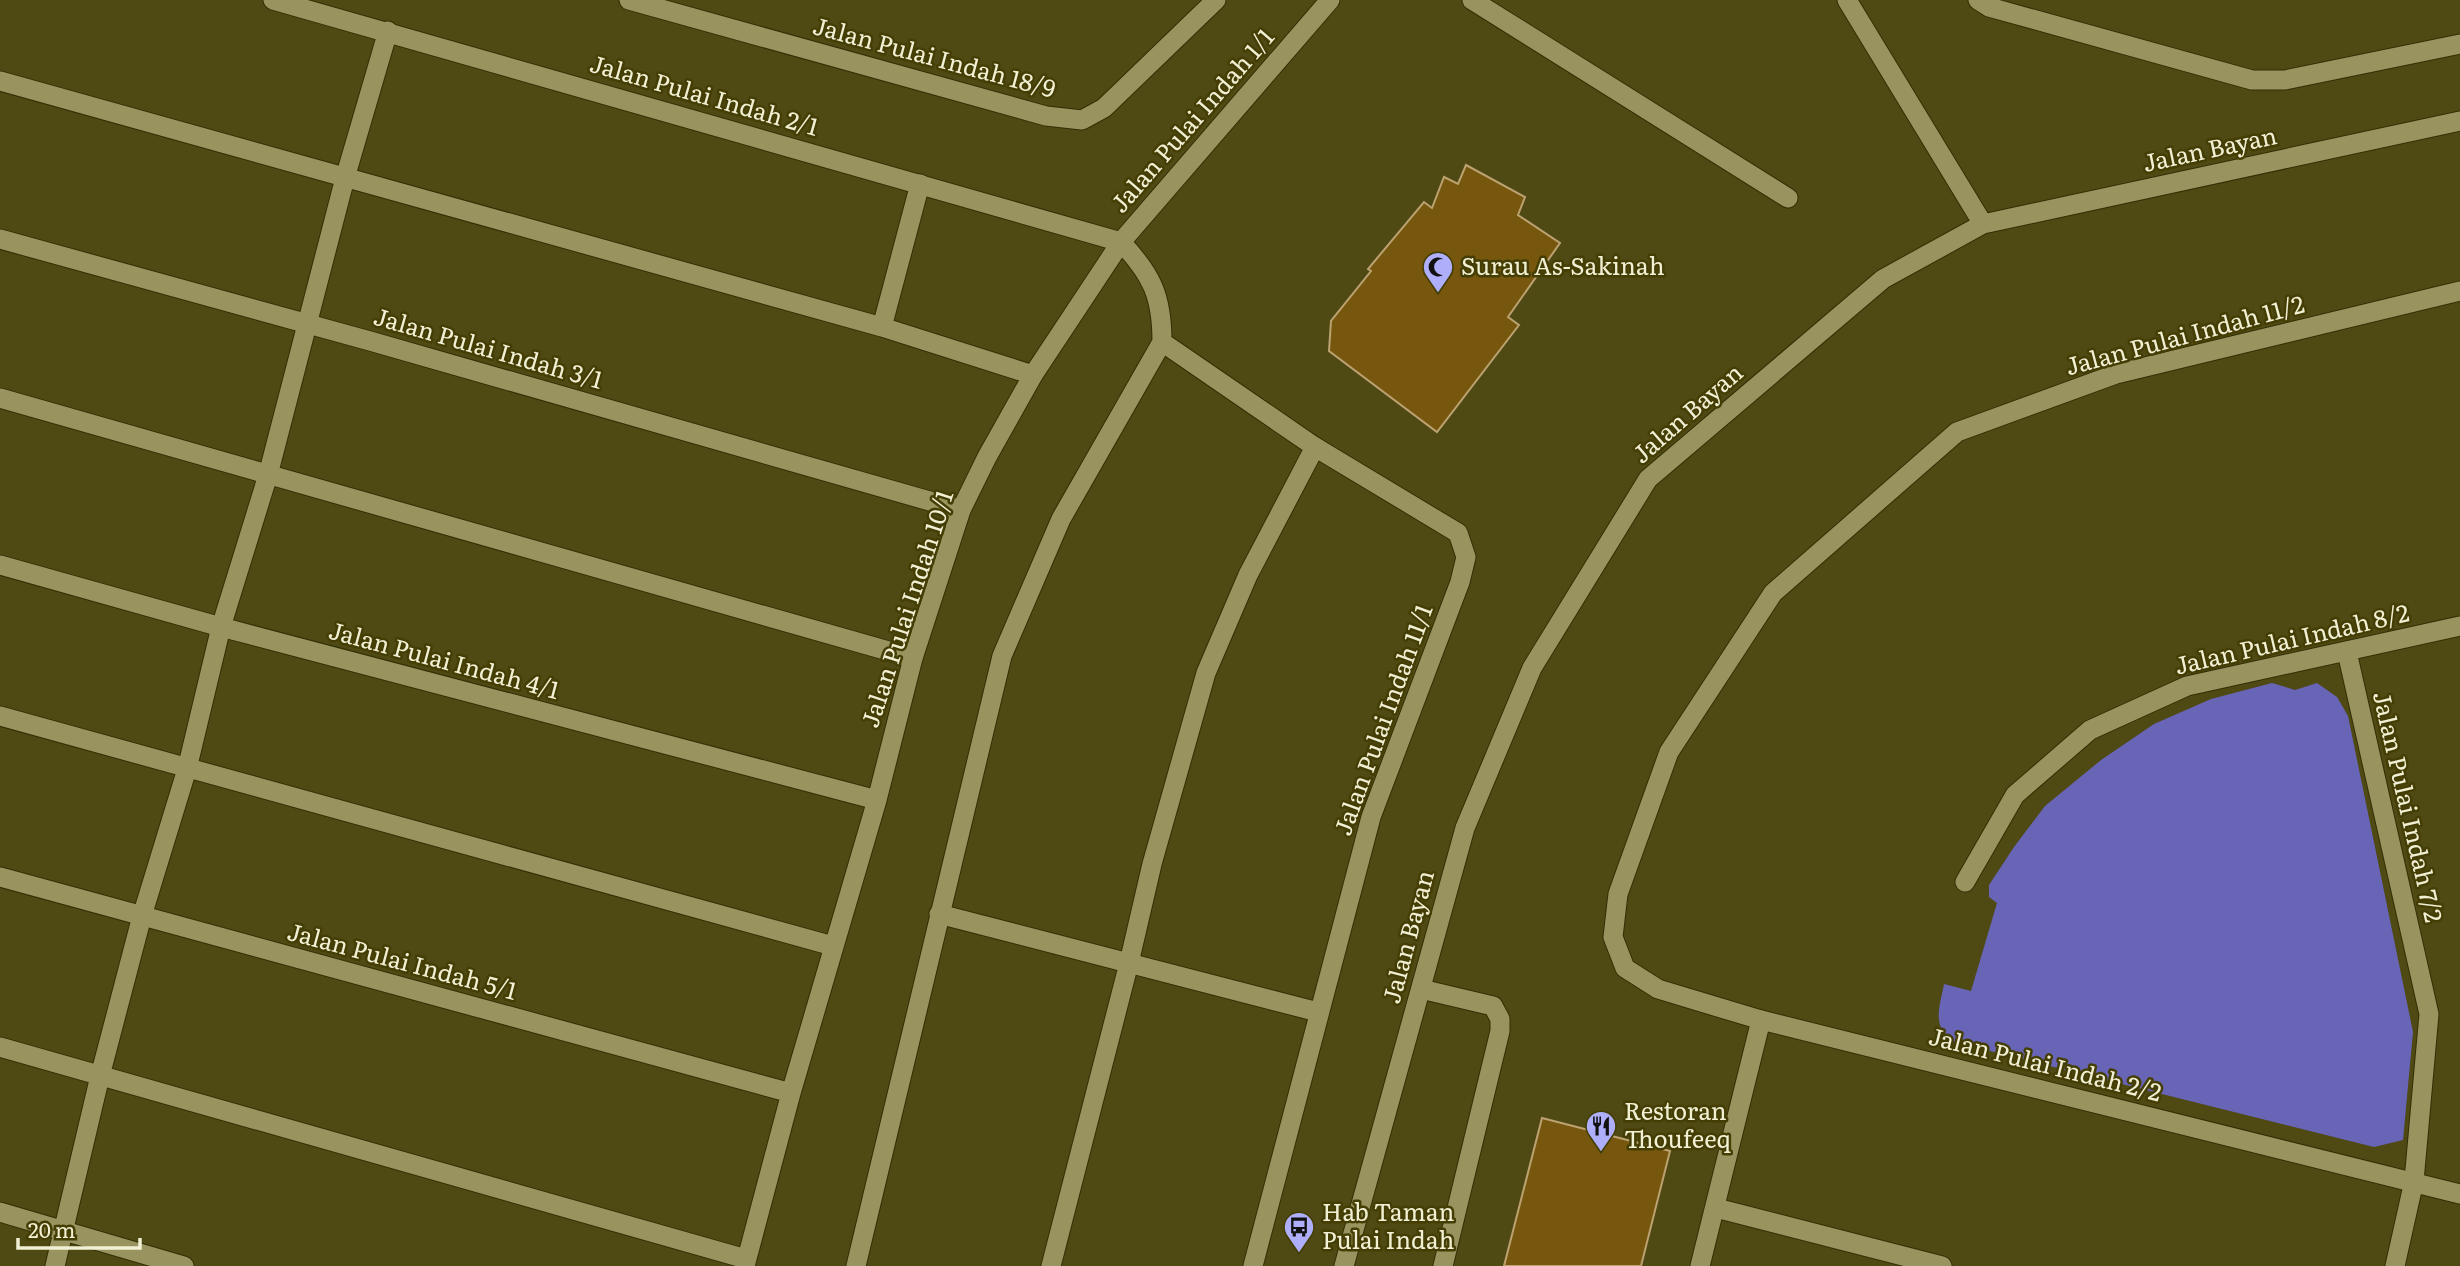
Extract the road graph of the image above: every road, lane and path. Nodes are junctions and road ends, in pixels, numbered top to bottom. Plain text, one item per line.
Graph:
1 (273, 0) edge
2 (629, 0) edge
3 (1216, 0) edge
4 (1330, 0) edge
5 (1472, 0) edge
6 (1847, 0) edge
7 (1978, 0) edge
8 (388, 31) junction
9 (2460, 44) edge
10 (0, 81) edge
11 (2460, 121) edge
12 (345, 178) junction
13 (920, 184) junction
14 (1788, 198) dead end
15 (1983, 224) junction
16 (0, 239) edge
17 (1121, 242) junction
18 (2460, 291) edge
19 (306, 324) junction
20 (882, 327) junction
21 (1162, 342) junction
22 (1033, 375) junction
23 (0, 398) edge
24 (1315, 447) junction
25 (268, 475) junction
26 (961, 510) junction
27 (0, 565) edge
28 (2460, 626) edge
29 (221, 627) junction
30 (2347, 652) junction
31 (913, 658) junction
32 (0, 716) edge
33 (187, 769) junction
34 (877, 800) junction
35 (0, 877) edge
36 (1965, 882) dead end
37 (939, 914) junction
38 (142, 916) junction
39 (833, 946) junction
40 (1129, 963) junction
41 (1625, 968) joint
42 (1421, 989) junction
43 (1318, 1012) junction
44 (1761, 1020) junction
45 (0, 1047) edge
46 (100, 1076) junction
47 (790, 1093) junction
48 (2414, 1181) junction
49 (2460, 1194) edge
50 (1716, 1208) junction
51 (0, 1212) edge
52 (64, 1231) junction
53 (745, 1262) edge
54 (55, 1266) edge
55 (184, 1266) edge
56 (856, 1266) edge
57 (1051, 1266) edge
58 (1254, 1266) edge
59 (1344, 1266) edge
60 (1443, 1266) edge
61 (1700, 1266) edge
62 (1942, 1266) edge
63 (2395, 1266) edge

1 - 8 street, Jalan Pulai Indah 2/1
2 - 3 street, Jalan Pulai Indah 18/9
4 - 17 street, Jalan Pulai Indah 1/1
5 - 14 street
6 - 15 street
7 - 9 street
8 - 12 street
8 - 13 street, Jalan Pulai Indah 2/1
10 - 12 street
11 - 15 street, Jalan Bayan
12 - 19 street
12 - 20 street
13 - 17 street, Jalan Pulai Indah 2/1
13 - 20 street
15 - 42 street, Jalan Bayan
16 - 19 street, Jalan Pulai Indah 3/1
17 - 21 street
17 - 22 street, Jalan Pulai Indah 10/1
18 - 41 street, Jalan Pulai Indah 11/2
19 - 25 street
19 - 26 street, Jalan Pulai Indah 3/1
20 - 22 street
21 - 24 street, Jalan Pulai Indah 11/1
21 - 37 street
22 - 26 street, Jalan Pulai Indah 10/1
23 - 25 street
24 - 40 street
24 - 43 street, Jalan Pulai Indah 11/1
25 - 29 street
25 - 31 street
26 - 31 street, Jalan Pulai Indah 10/1
27 - 29 street, Jalan Pulai Indah 4/1
28 - 30 street, Jalan Pulai Indah 8/2
29 - 33 street
29 - 34 street, Jalan Pulai Indah 4/1
30 - 36 street, Jalan Pulai Indah 8/2
30 - 48 street, Jalan Pulai Indah 7/2
31 - 34 street, Jalan Pulai Indah 10/1
32 - 33 street
33 - 38 street
33 - 39 street
34 - 39 street, Jalan Pulai Indah 10/1
35 - 38 street, Jalan Pulai Indah 5/1
37 - 40 street
37 - 56 street
38 - 46 street
38 - 47 street, Jalan Pulai Indah 5/1
39 - 47 street, Jalan Pulai Indah 10/1
40 - 43 street
40 - 57 street
41 - 44 street, Jalan Pulai Indah 2/2
42 - 59 street, Jalan Bayan
42 - 60 street
43 - 58 street, Jalan Pulai Indah 11/1
44 - 48 street, Jalan Pulai Indah 2/2
44 - 50 street
45 - 46 street
46 - 52 street
46 - 53 street
47 - 53 street, Jalan Pulai Indah 10/1
48 - 49 street, Jalan Pulai Indah 2/2
48 - 63 street, Jalan Pulai Indah 7/2
50 - 61 street
50 - 62 street
51 - 52 street
52 - 54 street
52 - 55 street

